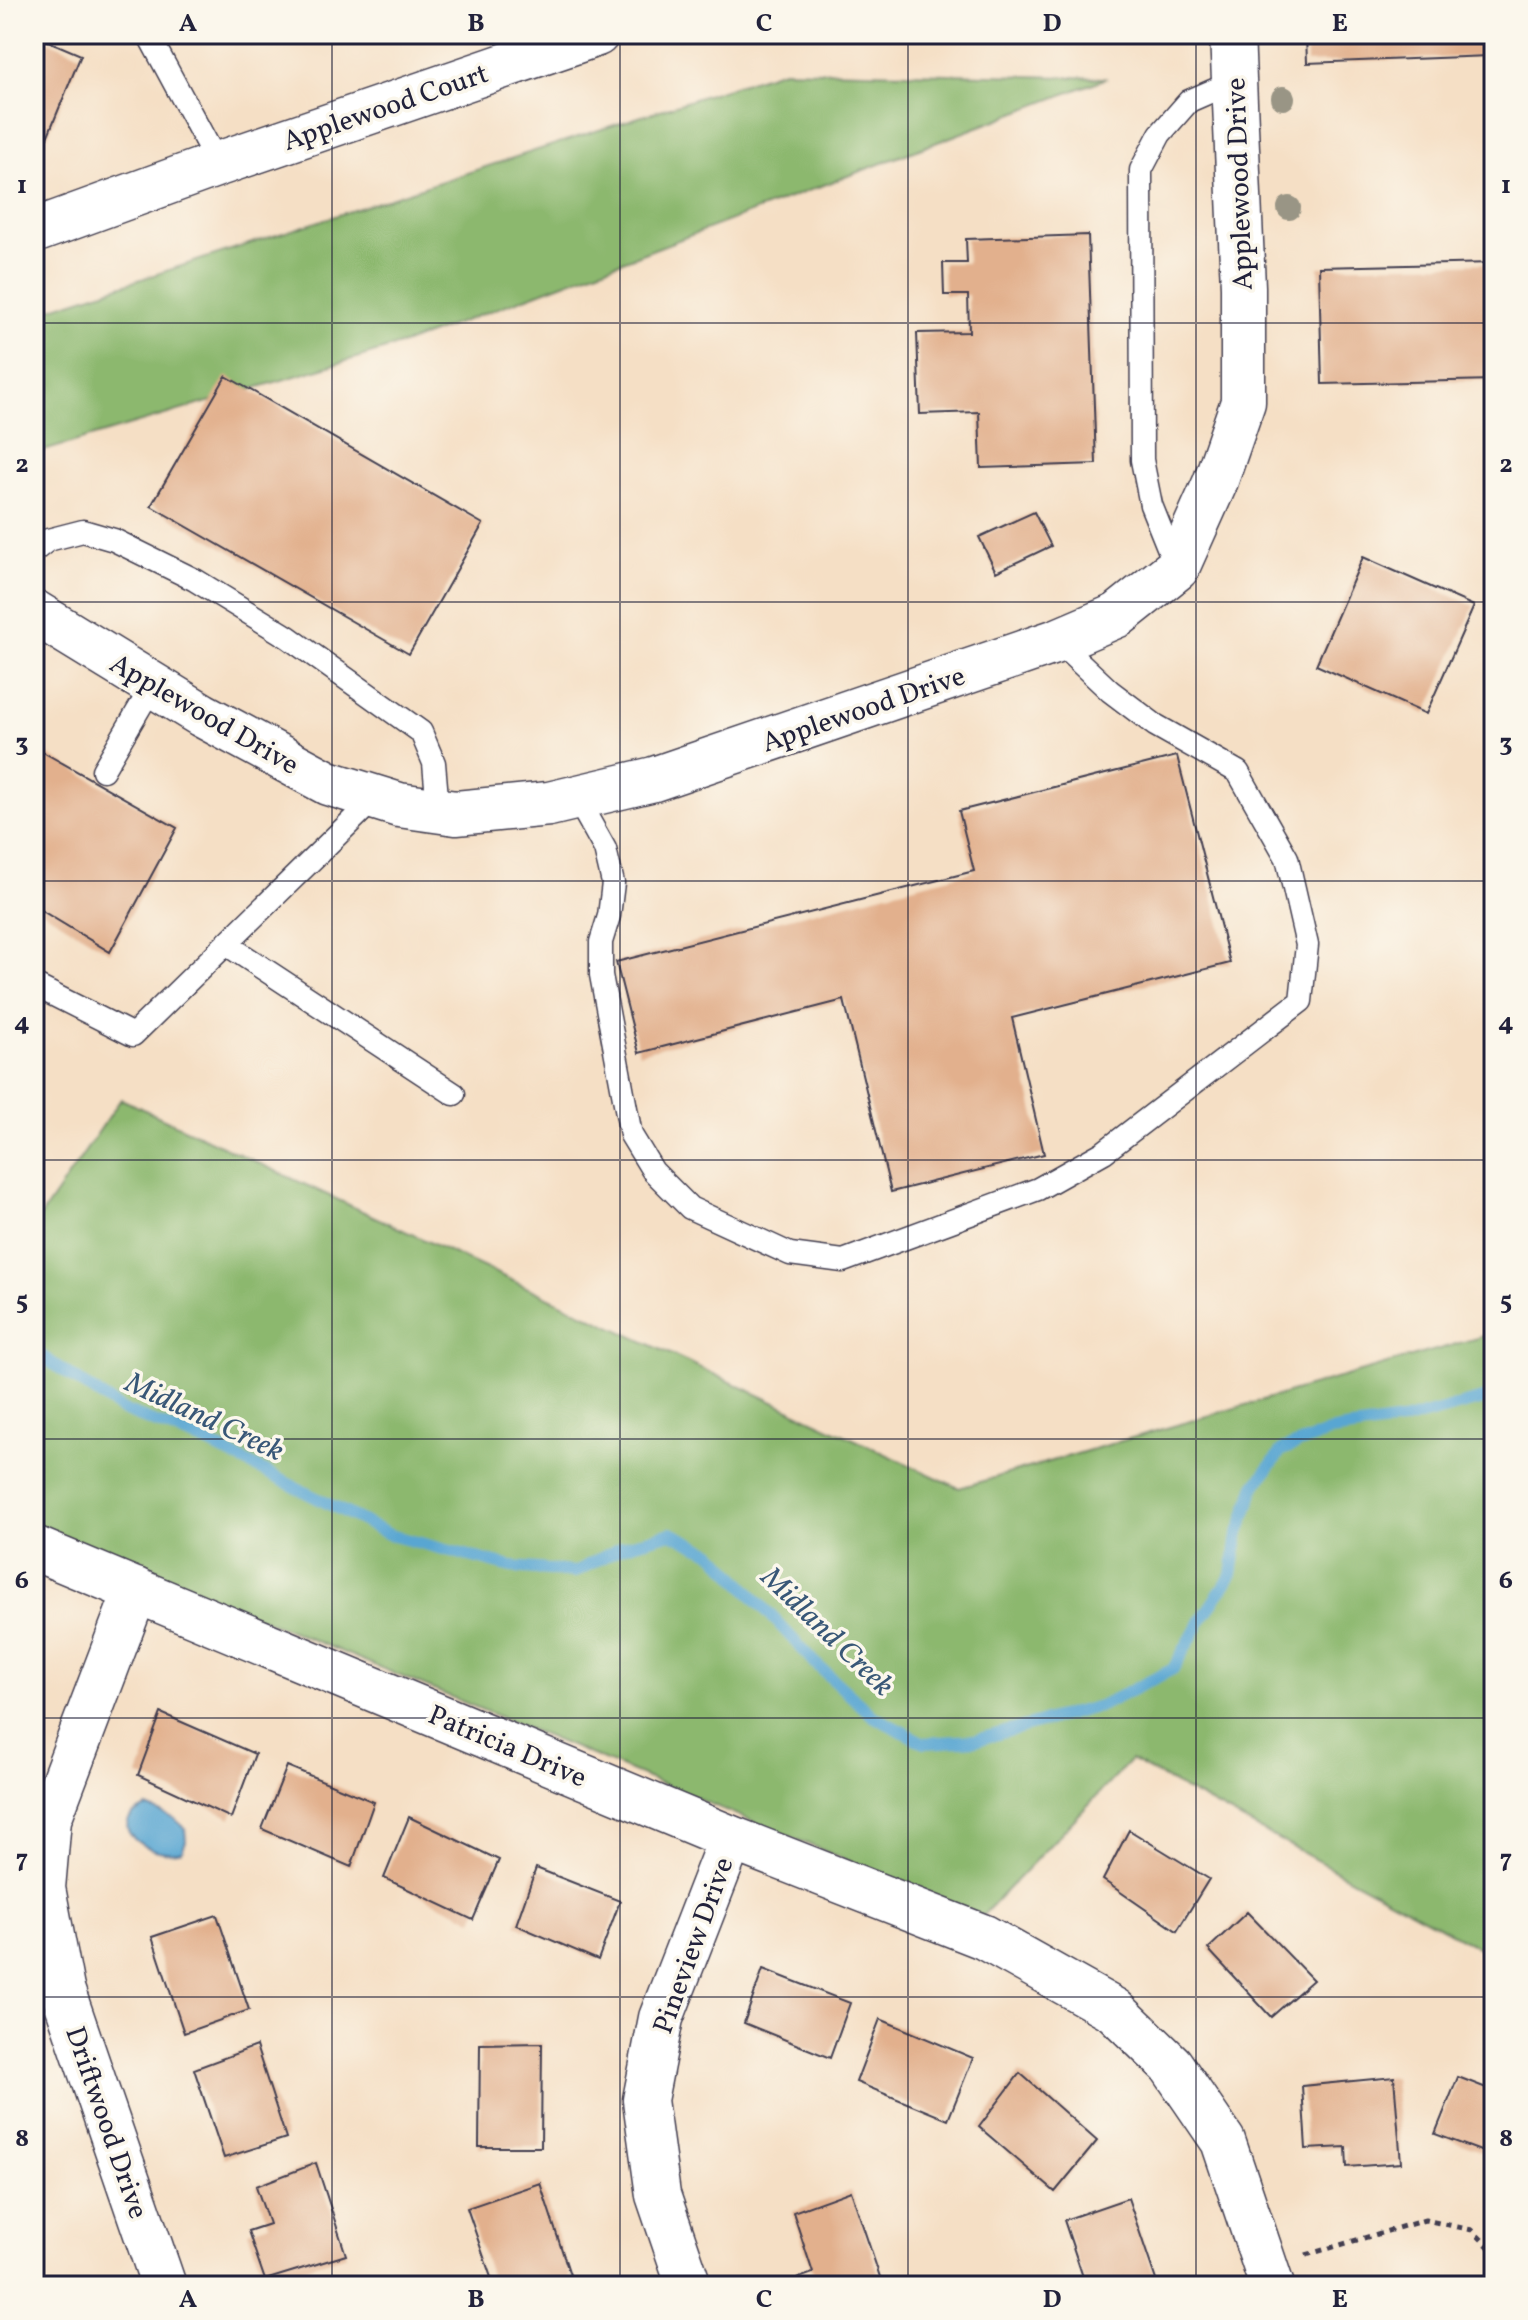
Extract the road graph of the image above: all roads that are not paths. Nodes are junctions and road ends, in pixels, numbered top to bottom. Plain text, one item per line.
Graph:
1 (148, 34) edge
2 (1232, 34) edge
3 (579, 37) edge
4 (1235, 81) junction
5 (218, 164) junction
6 (34, 231) edge
7 (34, 551) edge
8 (1177, 568) junction
9 (34, 612) edge
10 (1057, 641) junction
11 (153, 685) junction
12 (103, 770) dead end
13 (376, 797) junction
14 (576, 797) junction
15 (438, 809) junction
16 (226, 944) junction
17 (34, 985) edge
18 (454, 1094) dead end
19 (34, 1548) edge
20 (136, 1590) junction
21 (731, 1838) junction
22 (1285, 2272) edge
23 (164, 2286) edge
24 (689, 2286) edge

1 - 5 lane
2 - 4 street, Applewood Drive
3 - 5 street, Applewood Court
4 - 8 street, Applewood Drive
4 - 8 lane
5 - 6 street, Applewood Court
7 - 15 lane
8 - 10 street, Applewood Drive
9 - 11 street, Applewood Drive
10 - 14 street, Applewood Drive
10 - 14 lane
11 - 12 lane
11 - 13 street, Applewood Drive
13 - 15 street, Applewood Drive
13 - 16 lane
14 - 15 street, Applewood Drive
16 - 17 lane
16 - 18 lane
19 - 20 street, Patricia Drive
20 - 21 street, Patricia Drive
20 - 23 street, Driftwood Drive
21 - 22 street, Patricia Drive
21 - 24 street, Pineview Drive

